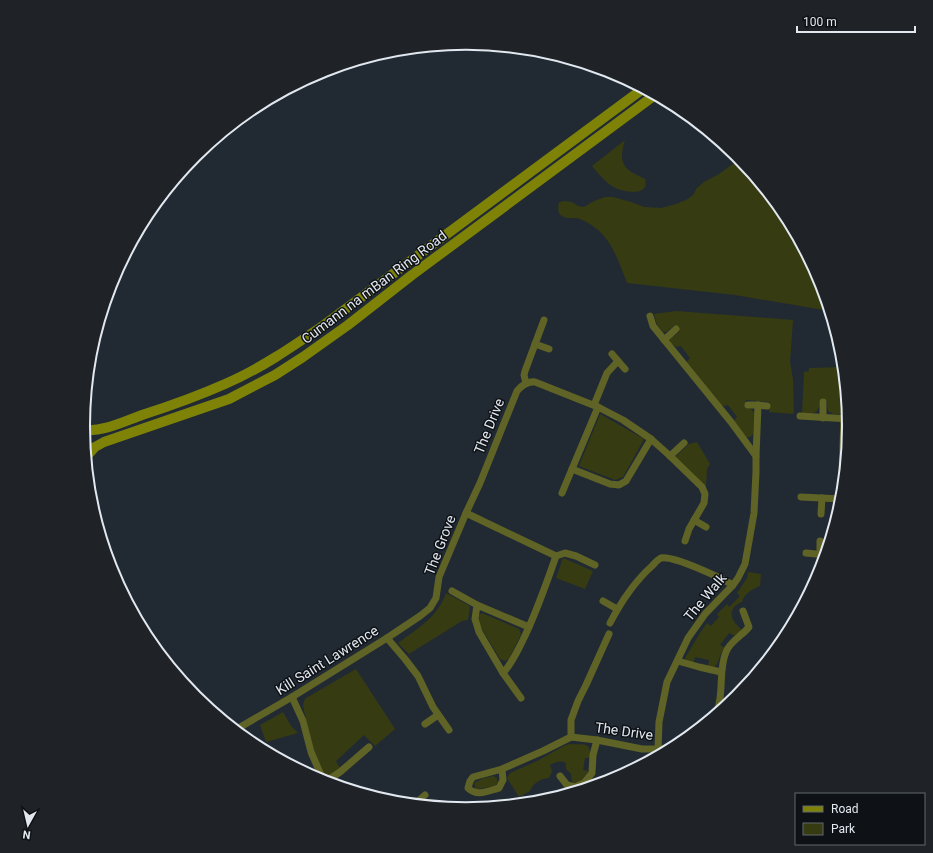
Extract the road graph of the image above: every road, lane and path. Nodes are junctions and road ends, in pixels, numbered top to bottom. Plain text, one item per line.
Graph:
1 (639, 92) edge
2 (652, 98) edge
3 (650, 316) dead end
4 (544, 320) dead end
5 (676, 329) dead end
6 (664, 340) junction
7 (535, 344) junction
8 (549, 349) dead end
9 (612, 354) dead end
10 (618, 361) junction
11 (625, 369) dead end
12 (526, 383) junction
13 (823, 402) dead end
14 (748, 405) dead end
15 (758, 405) junction
16 (596, 406) junction
17 (768, 406) dead end
18 (800, 416) dead end
19 (823, 418) junction
20 (843, 419) edge
21 (90, 430) edge
22 (651, 439) junction
23 (684, 443) dead end
24 (91, 451) edge
25 (670, 456) junction
26 (756, 456) junction
27 (572, 469) junction
28 (480, 483) joint
29 (562, 493) dead end
30 (801, 497) dead end
31 (822, 498) junction
32 (836, 501) edge
33 (466, 514) junction
34 (821, 514) dead end
35 (694, 520) junction
36 (706, 527) dead end
37 (685, 541) dead end
38 (820, 541) dead end
39 (822, 550) edge
40 (806, 553) dead end
41 (821, 554) edge
42 (556, 556) junction
43 (595, 565) dead end
44 (733, 585) junction
45 (452, 591) dead end
46 (603, 601) dead end
47 (477, 605) junction
48 (430, 608) joint
49 (618, 609) junction
50 (743, 611) dead end
51 (610, 623) dead end
52 (529, 627) junction
53 (609, 634) dead end
54 (387, 638) junction
55 (678, 660) junction
56 (721, 672) junction
57 (503, 673) junction
58 (292, 696) junction
59 (521, 698) dead end
60 (719, 706) edge
61 (438, 714) junction
62 (425, 724) dead end
63 (240, 727) edge
64 (449, 730) dead end
65 (571, 737) junction
66 (597, 740) junction
67 (369, 747) dead end
68 (658, 749) junction
69 (661, 749) edge
70 (502, 769) junction
71 (320, 773) edge
72 (560, 776) dead end
73 (331, 778) edge
74 (576, 786) edge
75 (575, 787) edge
76 (426, 795) dead end
77 (420, 800) edge

1 - 21 main road, Cumann na mBan Ring Road
2 - 24 main road, Cumann na mBan Ring Road
3 - 6 street
4 - 7 street
5 - 6 street
6 - 26 street
7 - 8 street
7 - 12 street
9 - 10 street
10 - 11 street
10 - 16 street
12 - 16 street
12 - 28 street, The Drive
13 - 19 street
14 - 15 street
15 - 17 street
15 - 26 street, The Walk
16 - 22 street
16 - 27 street
18 - 19 street
19 - 20 street
22 - 25 street
22 - 27 street
23 - 25 street
25 - 35 street
26 - 44 street, The Walk
27 - 29 street
28 - 33 street, The Grove
30 - 31 street
31 - 32 street
31 - 34 street
33 - 42 street, The Grove
33 - 48 street, The Grove
35 - 36 street
35 - 37 street
38 - 39 street
40 - 41 street
42 - 43 street, The Grove
42 - 52 street
44 - 49 street
44 - 55 street, The Walk
45 - 47 street, The Grove
46 - 49 street
47 - 52 street, The Grove
47 - 57 street
48 - 54 street, Kill Saint Lawrence
49 - 51 street
50 - 56 street
52 - 57 street
53 - 65 street
54 - 58 street, Kill Saint Lawrence
54 - 61 street
55 - 56 street
55 - 68 street, The Walk
56 - 60 street
57 - 59 street
58 - 63 street, Kill Saint Lawrence
58 - 71 street
61 - 62 street
61 - 64 street
65 - 66 street, The Drive
65 - 70 street
66 - 68 street, The Drive
66 - 74 street
67 - 73 street
68 - 69 street, The Drive
70 - 70 street
72 - 75 street
76 - 77 street

